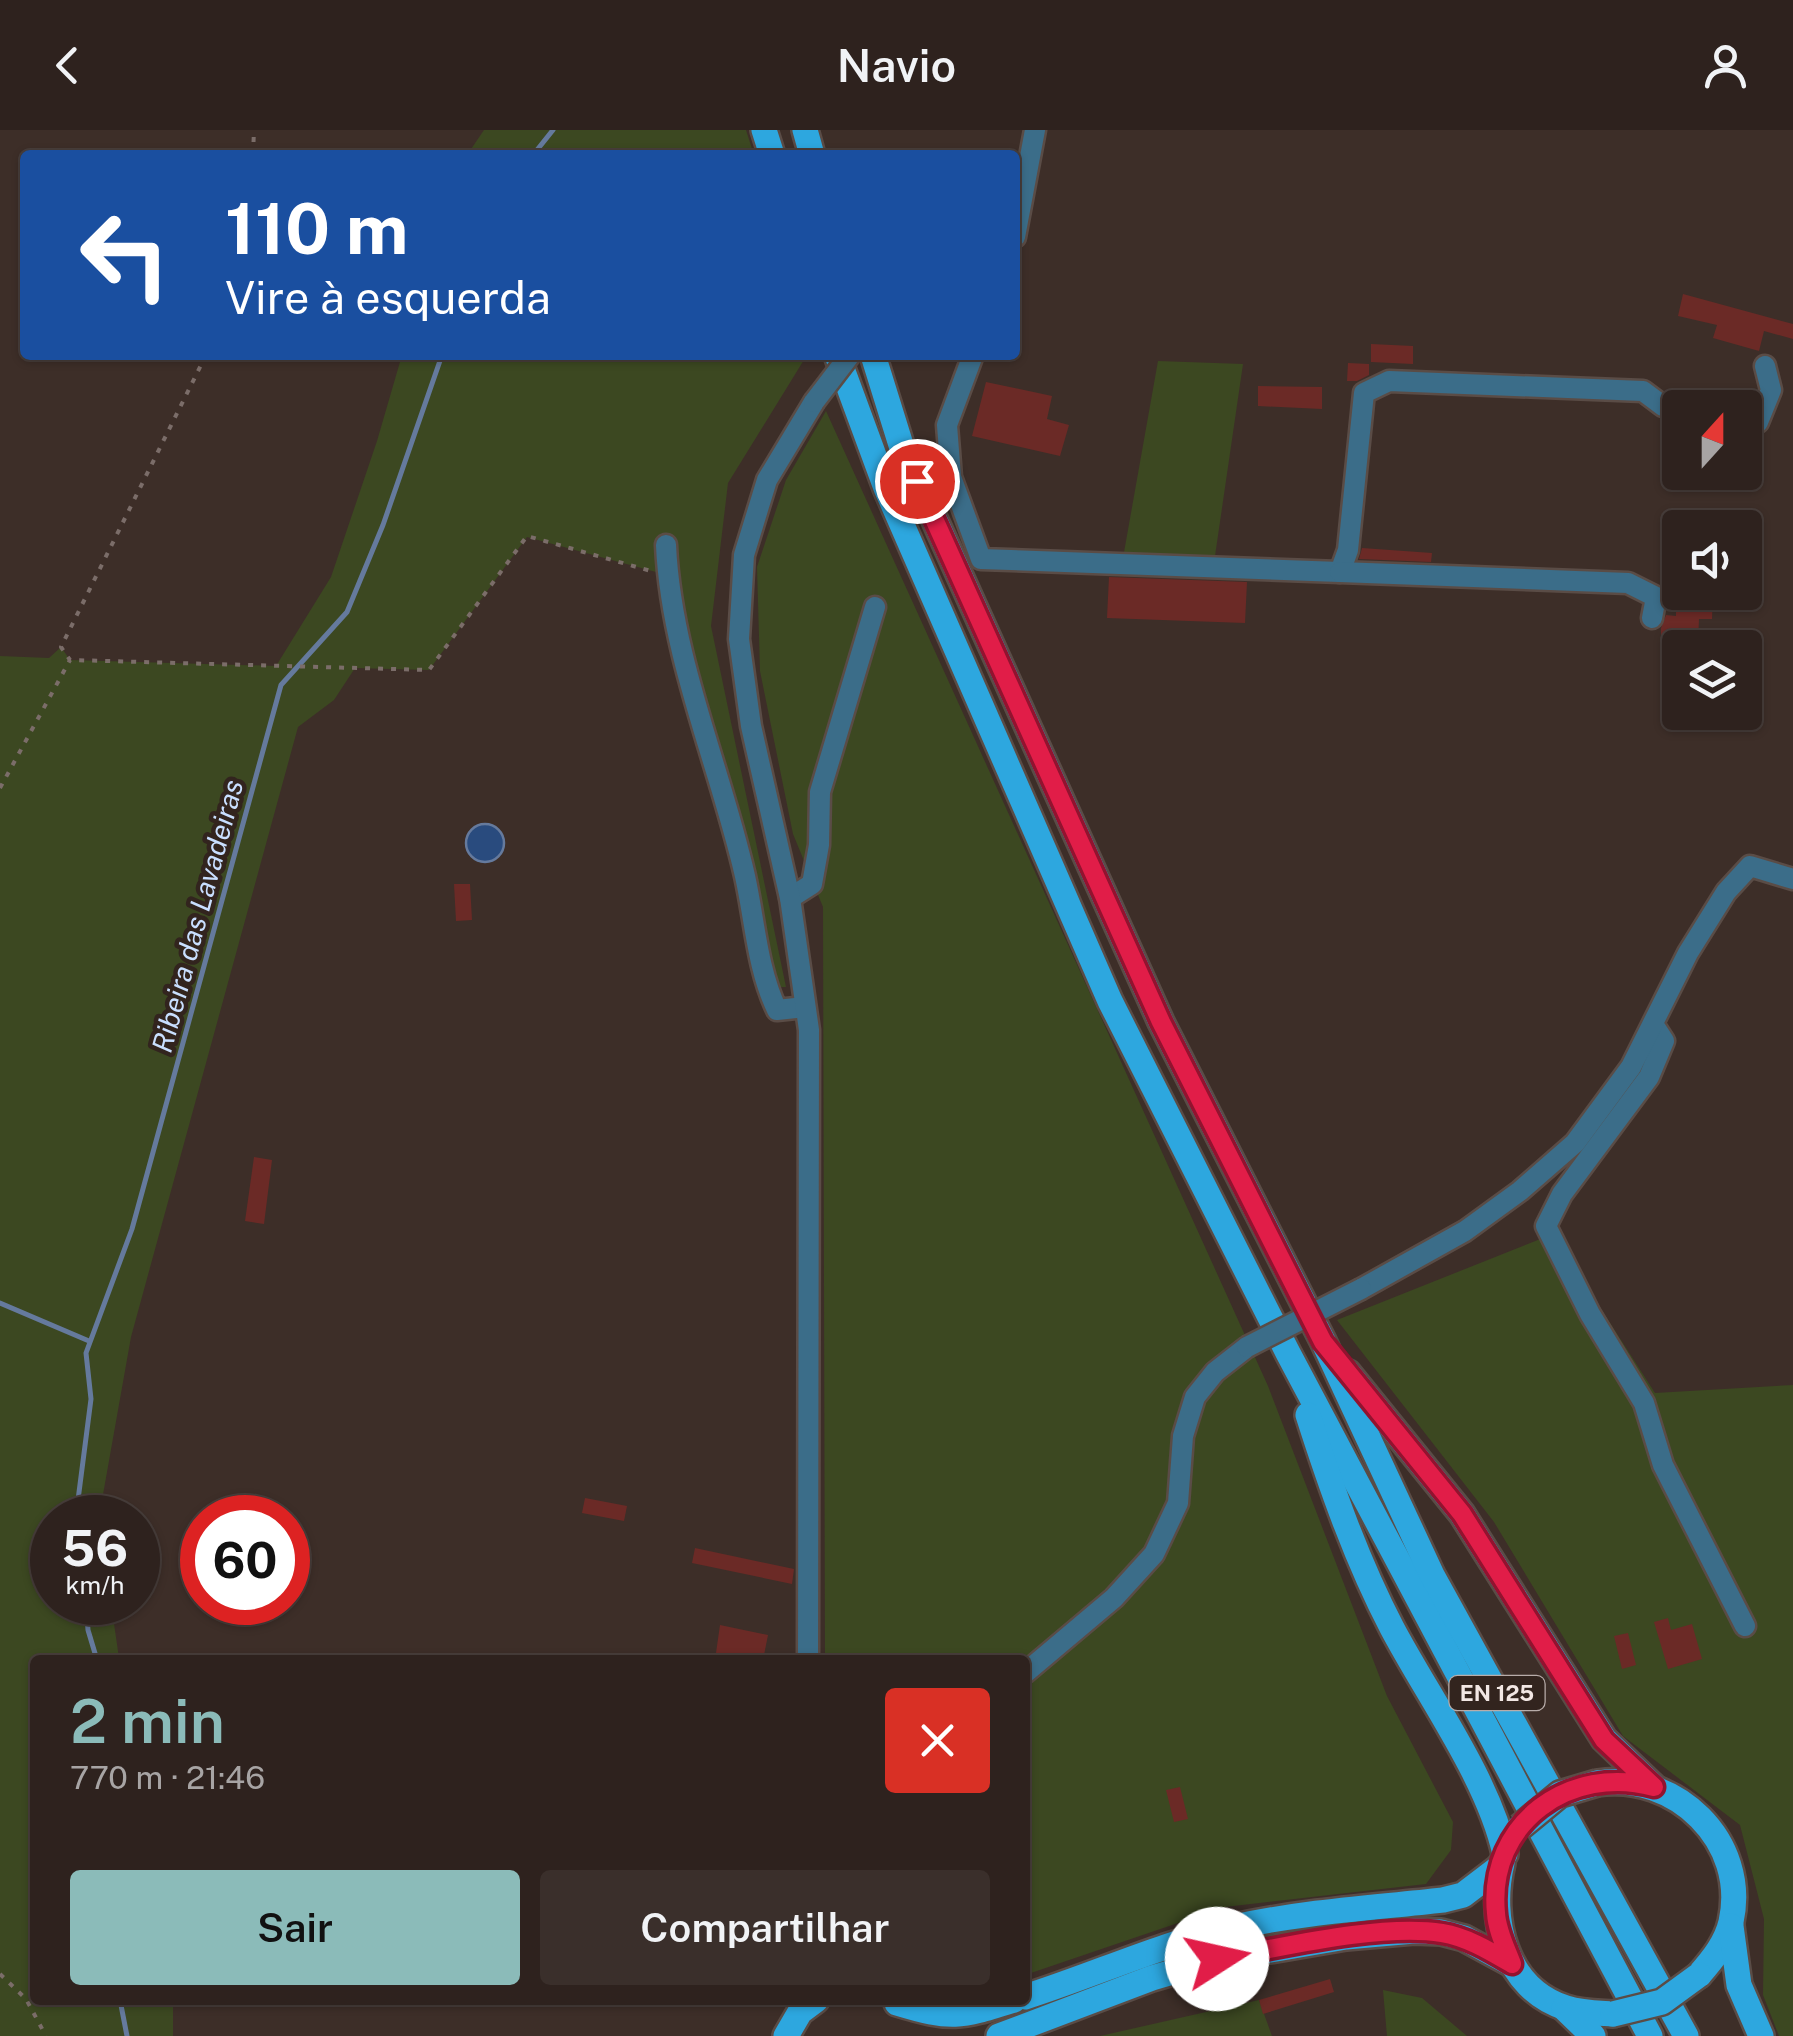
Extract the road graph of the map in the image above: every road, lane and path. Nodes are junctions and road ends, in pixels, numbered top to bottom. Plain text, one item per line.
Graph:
1 (1032, 130) edge
2 (1014, 150) edge
3 (1020, 194) edge
4 (204, 360) edge
5 (840, 360) edge
6 (846, 360) edge
7 (875, 360) edge
8 (971, 360) edge
9 (1765, 366) dead end
10 (1662, 405) edge
11 (1762, 412) edge
12 (666, 545) dead end
13 (1340, 572) junction
14 (667, 575) junction
15 (876, 606) dead end
16 (1652, 618) dead end
17 (70, 660) junction
18 (0, 788) edge
19 (1793, 878) edge
20 (790, 898) junction
21 (805, 1007) junction
22 (1653, 1024) junction
23 (1323, 1342) junction
24 (1288, 1353) junction
25 (1745, 1626) dead end
26 (808, 1655) edge
27 (1030, 1669) edge
28 (1654, 1787) junction
29 (1503, 1860) junction
30 (1731, 1921) junction
31 (1512, 1964) junction
32 (0, 1974) edge
33 (1030, 1994) edge
34 (809, 2005) edge
35 (899, 2005) edge
36 (907, 2005) edge
37 (999, 2005) edge
38 (1564, 2008) junction
39 (46, 2036) edge
40 (786, 2036) edge
41 (922, 2036) edge
42 (999, 2036) edge
43 (1593, 2036) edge
44 (1650, 2036) edge
45 (1686, 2036) edge
46 (1760, 2036) edge

1 - 2 street
1 - 3 street
4 - 17 path
5 - 24 main road, EN 125
6 - 20 street, bridge
7 - 23 main road, EN 125
8 - 13 street
9 - 11 street
10 - 13 street
12 - 14 street
13 - 16 street
14 - 17 path
14 - 21 street
15 - 20 street
17 - 18 path
19 - 22 street
20 - 21 street
21 - 26 street
22 - 25 street
22 - 27 street, bridge
23 - 28 main road
23 - 45 main road, EN 125
24 - 29 main road
24 - 44 main road, EN 125
28 - 29 main road, bridge
28 - 30 main road
29 - 31 main road
29 - 33 main road
30 - 38 main road, bridge
30 - 46 main road
31 - 38 main road
31 - 42 main road
32 - 39 path
34 - 40 main road
35 - 41 main road
36 - 37 main road
38 - 43 main road

